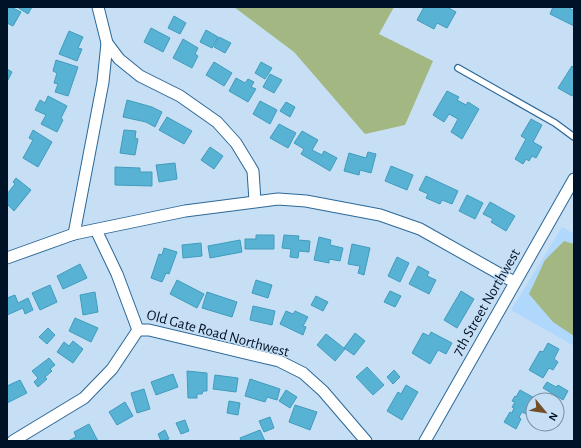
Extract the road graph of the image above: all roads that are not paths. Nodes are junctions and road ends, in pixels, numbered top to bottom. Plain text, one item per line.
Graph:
1 (98, 7) edge
2 (107, 43) junction
3 (458, 68) dead end
4 (574, 137) edge
5 (574, 179) edge
6 (256, 201) junction
7 (96, 230) junction
8 (74, 234) junction
9 (7, 258) edge
10 (514, 282) junction
11 (138, 330) junction
12 (364, 439) edge
13 (13, 441) edge
14 (351, 441) edge
15 (425, 441) edge

1 - 2 street
2 - 6 street
2 - 8 street
3 - 4 lane
5 - 10 street, 7th Street Northwest
6 - 7 street
6 - 10 street
7 - 8 street
7 - 11 street, Old Gate Road Northwest
8 - 9 street
10 - 15 street, 7th Street Northwest
11 - 12 street, Old Gate Road Northwest
11 - 13 street
12 - 14 street

